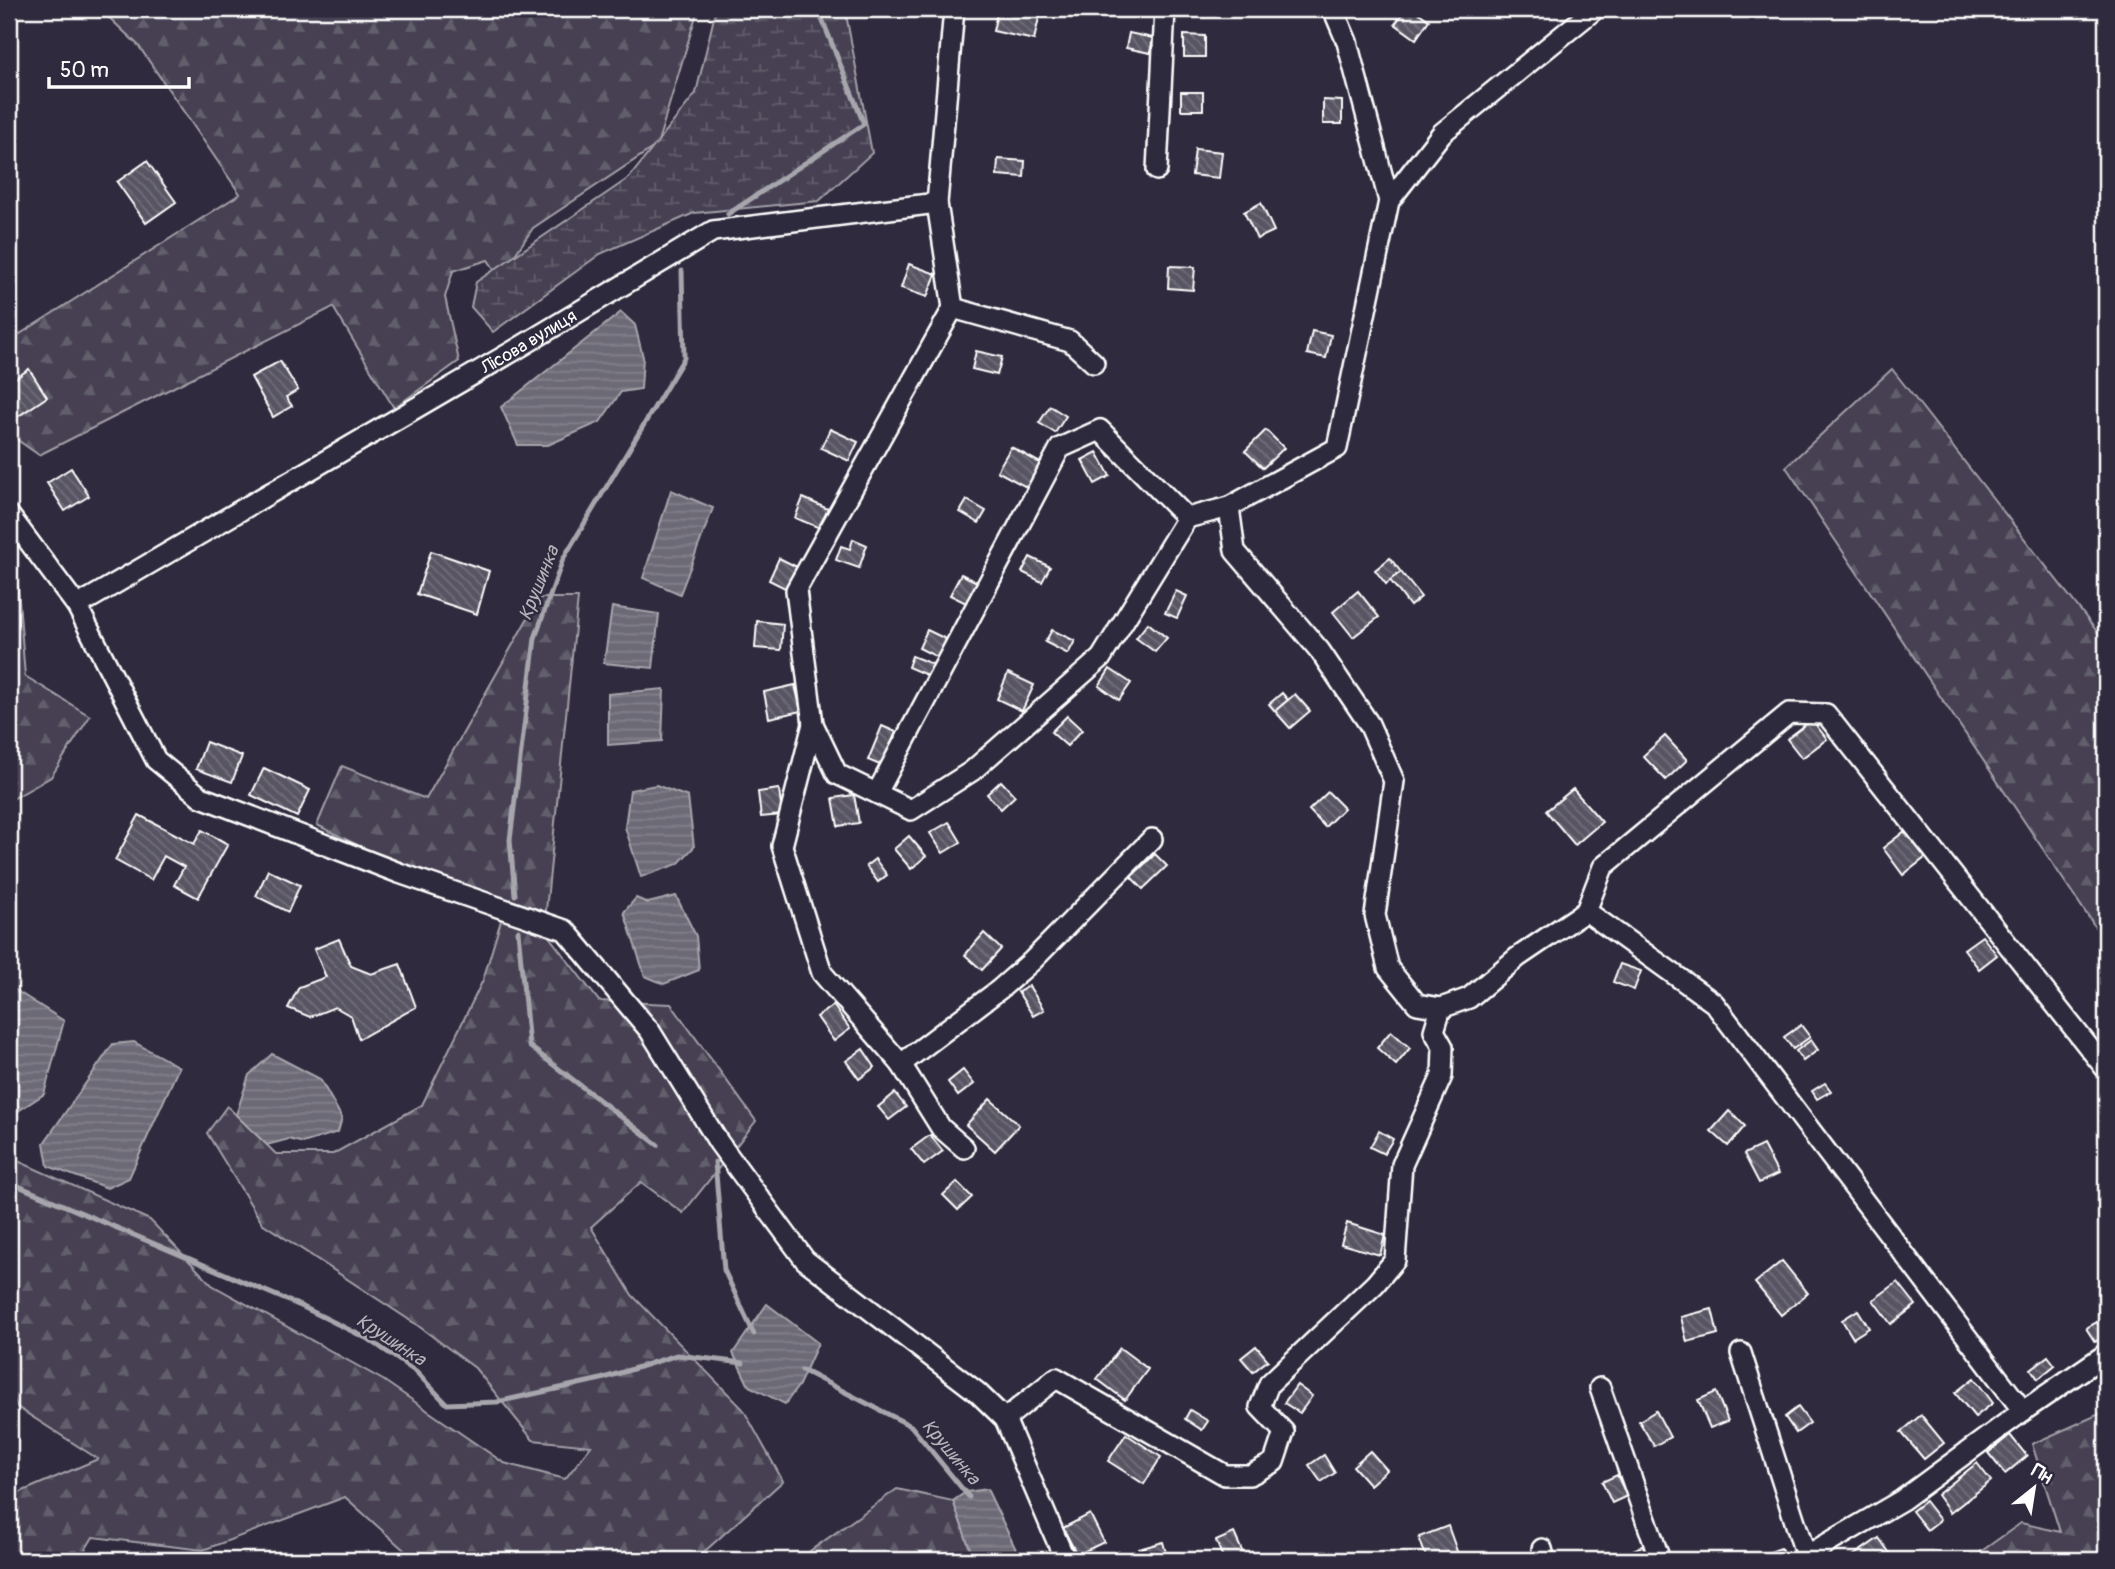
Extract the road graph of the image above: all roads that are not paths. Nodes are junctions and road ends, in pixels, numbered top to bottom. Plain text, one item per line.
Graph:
1 (954, 9) edge
2 (1165, 9) edge
3 (1333, 9) edge
4 (1595, 9) edge
5 (1157, 170) dead end
6 (1389, 201) junction
7 (937, 203) junction
8 (953, 308) junction
9 (1094, 363) dead end
10 (1228, 507) junction
11 (9, 515) edge
12 (1187, 518) junction
13 (77, 606) junction
14 (813, 724) junction
15 (877, 793) junction
16 (1152, 839) dead end
17 (1586, 911) junction
18 (1441, 1008) junction
19 (901, 1064) junction
20 (2106, 1069) edge
21 (964, 1148) dead end
22 (1741, 1353) dead end
23 (2106, 1354) edge
24 (1600, 1388) dead end
25 (2023, 1410) junction
26 (1005, 1419) junction
27 (1807, 1558) edge
28 (1065, 1560) edge
29 (1660, 1560) edge

1 - 7 street
2 - 5 street
3 - 6 street
4 - 6 street
6 - 10 street
7 - 8 street
7 - 13 street, Лісова вулиця
8 - 9 street
8 - 14 street
10 - 12 street
10 - 18 street
11 - 13 street
12 - 15 street
12 - 15 street
13 - 26 street
14 - 15 street
14 - 19 street
16 - 19 street
17 - 18 street
17 - 20 street
17 - 25 street
18 - 26 street
19 - 21 street
22 - 27 street
23 - 25 street
24 - 29 street
25 - 27 street
26 - 28 street

